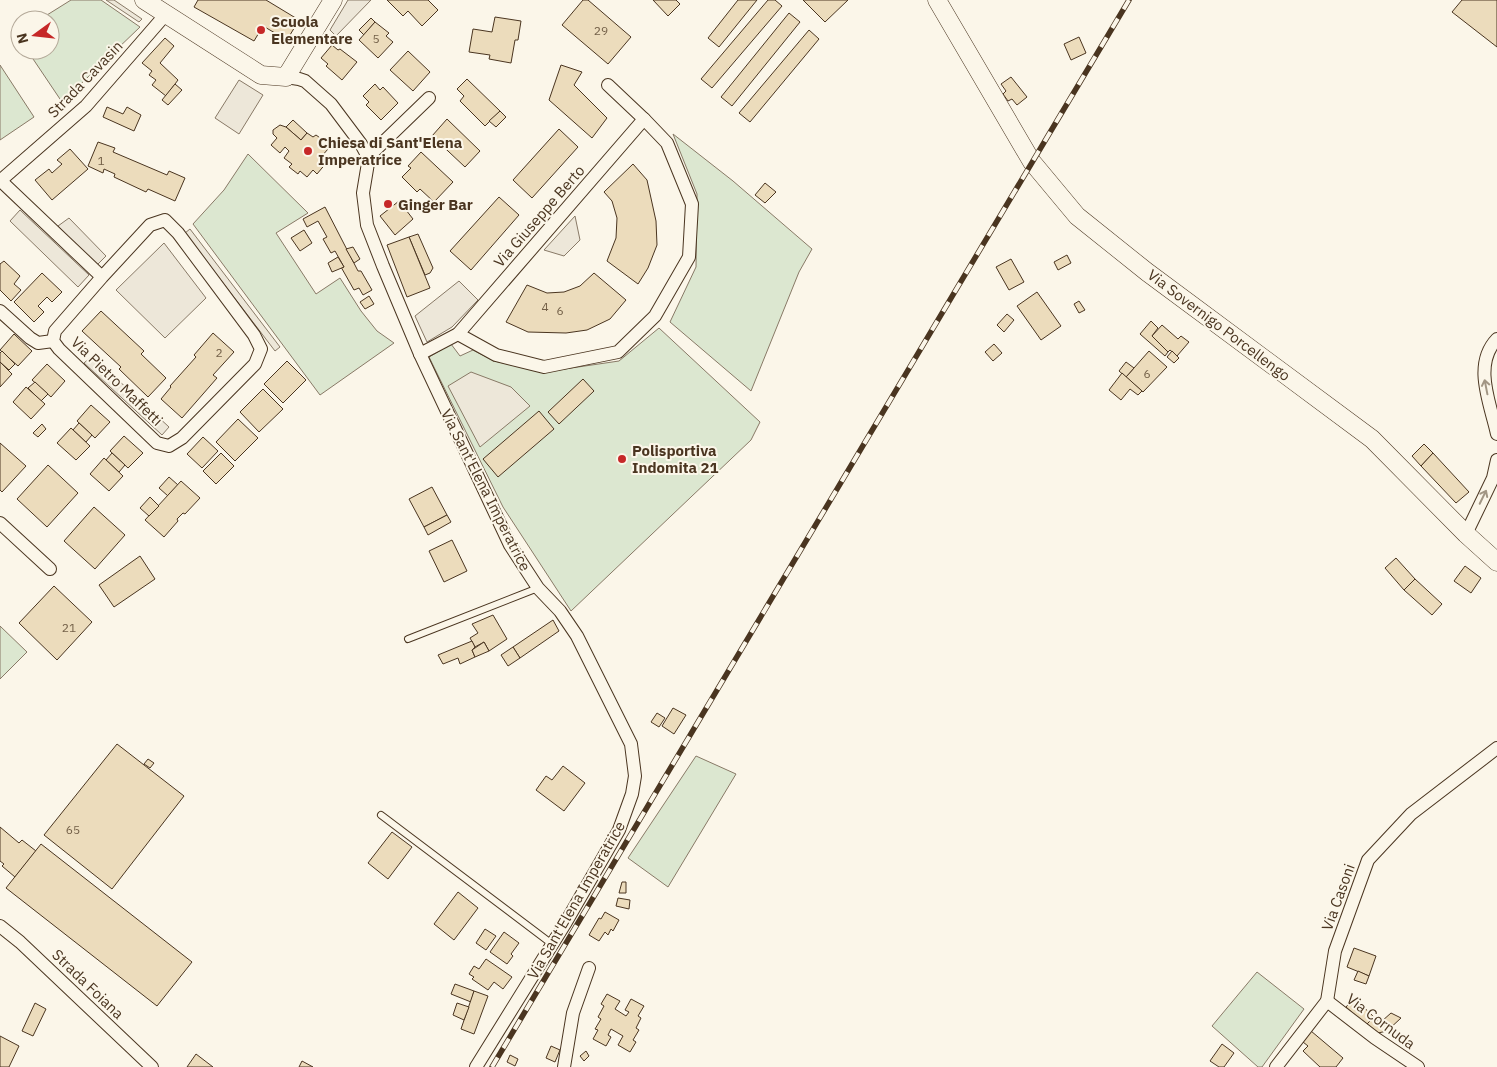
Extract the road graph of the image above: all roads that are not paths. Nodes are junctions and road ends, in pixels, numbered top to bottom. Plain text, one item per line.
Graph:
1 (144, 0) edge
2 (333, 0) edge
3 (936, 0) edge
4 (166, 14) junction
5 (286, 77) junction
6 (608, 85) dead end
7 (429, 98) dead end
8 (644, 119) junction
9 (368, 157) junction
10 (0, 181) edge
11 (102, 277) junction
12 (0, 311) edge
13 (458, 334) junction
14 (1497, 339) edge
15 (53, 341) junction
16 (420, 354) junction
17 (1497, 434) edge
18 (1497, 460) edge
19 (0, 523) edge
20 (1466, 534) junction
21 (1497, 562) edge
22 (50, 569) dead end
23 (538, 588) junction
24 (408, 639) dead end
25 (1497, 748) edge
26 (381, 815) dead end
27 (0, 926) edge
28 (552, 944) junction
29 (589, 968) dead end
30 (1327, 1000) junction
31 (152, 1067) edge
32 (476, 1067) edge
33 (564, 1067) edge
34 (1276, 1067) edge
35 (1418, 1067) edge

1 - 4 street
2 - 5 street
3 - 20 street, Via Sovernigo Porcellengo
4 - 5 street
4 - 10 street, Strada Cavasin
5 - 9 street
6 - 8 street
7 - 9 street
8 - 13 street, Via Giuseppe Berto
8 - 13 street
9 - 16 street, Via Sant'Elena Imperatrice
10 - 11 street
11 - 15 street, Via Pietro Maffetti
11 - 15 street, Via Pietro Maffetti
12 - 15 street
13 - 16 street, Via Giuseppe Berto
17 -> 14 street
16 - 23 street, Via Sant'Elena Imperatrice
20 -> 18 street
19 - 22 street
20 - 21 street, Via Sovernigo Porcellengo
23 - 24 lane
23 - 28 street, Via Sant'Elena Imperatrice
25 - 30 street, Via Casoni
26 - 28 lane
27 - 31 street, Strada Foiana
28 - 32 street, Via Sant'Elena Imperatrice
29 - 33 street
30 - 34 street, Via Casoni
30 - 35 street, Via Cornuda

